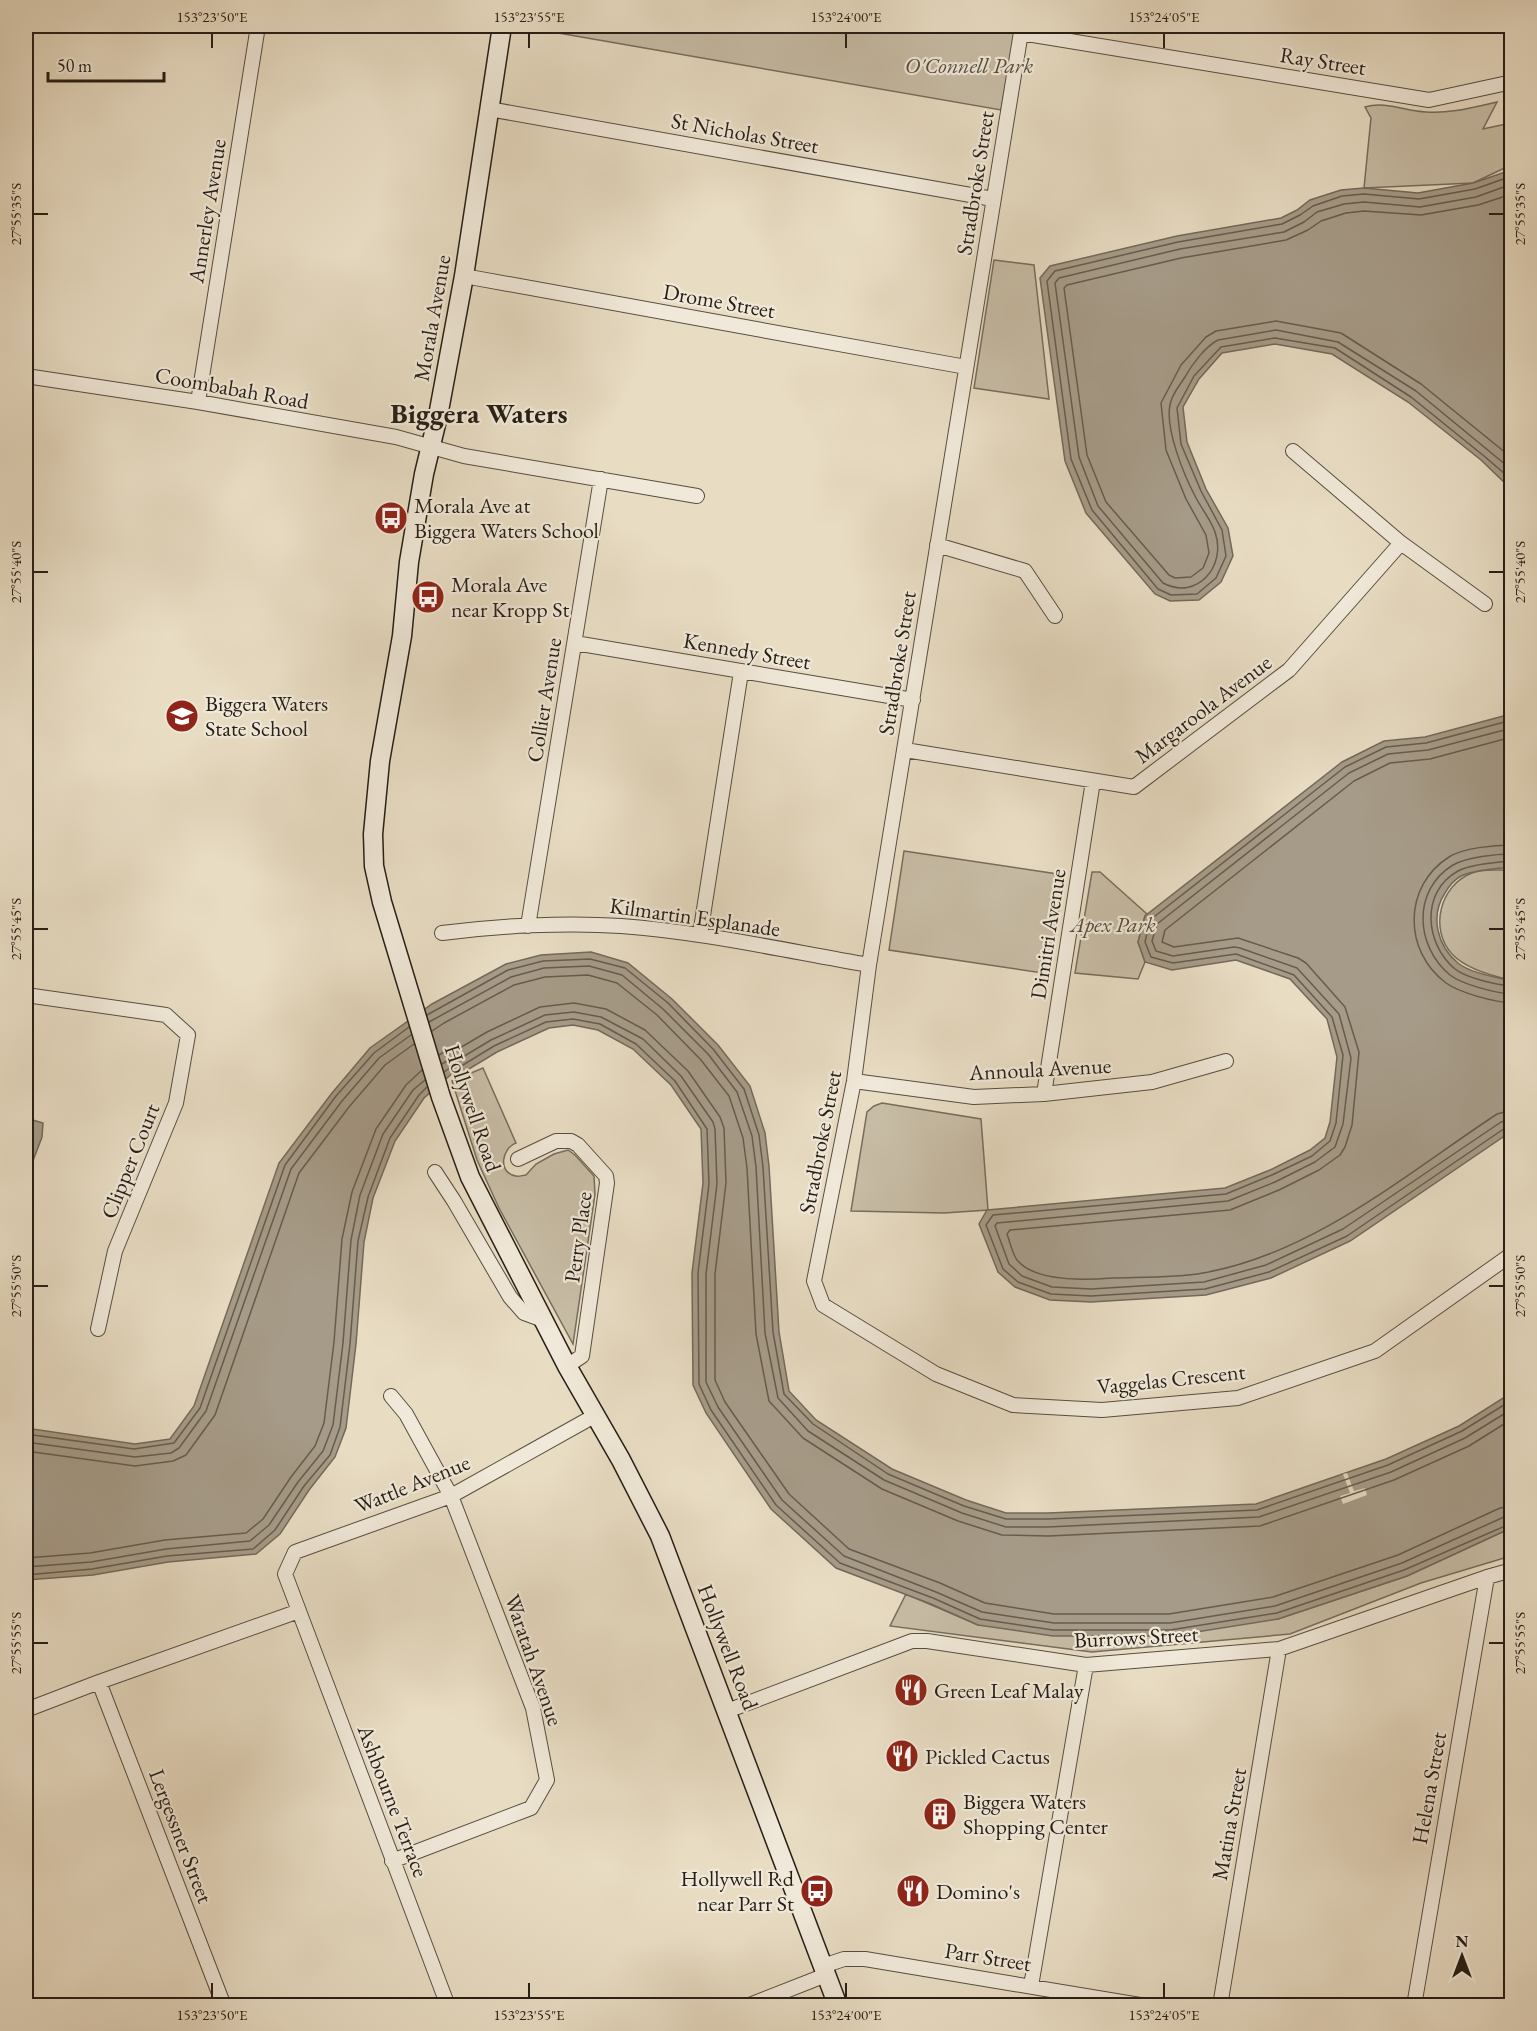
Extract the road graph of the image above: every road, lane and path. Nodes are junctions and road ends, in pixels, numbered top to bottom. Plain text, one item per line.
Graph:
1 (258, 26) edge
2 (502, 26) edge
3 (1021, 29) edge
4 (1512, 82) edge
5 (489, 109) junction
6 (993, 199) junction
7 (464, 276) junction
8 (966, 367) junction
9 (26, 376) edge
10 (198, 402) junction
11 (430, 446) junction
12 (1293, 451) dead end
13 (601, 479) junction
14 (697, 496) dead end
15 (1401, 543) junction
16 (937, 545) junction
17 (1485, 604) dead end
18 (1055, 616) dead end
19 (575, 643) junction
20 (741, 672) junction
21 (913, 700) junction
22 (905, 750) junction
23 (1093, 781) junction
24 (382, 902) joint
25 (528, 926) junction
26 (442, 933) dead end
27 (700, 935) junction
28 (869, 965) junction
29 (26, 995) edge
30 (1226, 1061) dead end
31 (854, 1081) junction
32 (1044, 1094) junction
33 (518, 1159) dead end
34 (435, 1172) dead end
35 (1512, 1254) edge
36 (823, 1305) joint
37 (543, 1320) junction
38 (98, 1329) dead end
39 (567, 1366) junction
40 (391, 1396) dead end
41 (596, 1415) junction
42 (451, 1496) junction
43 (1512, 1570) edge
44 (1487, 1577) junction
45 (299, 1611) junction
46 (1279, 1649) junction
47 (1086, 1665) junction
48 (99, 1682) junction
49 (26, 1710) edge
50 (727, 1712) junction
51 (392, 1861) junction
52 (825, 1970) junction
53 (1031, 1986) junction
54 (224, 2006) edge
55 (448, 2006) edge
56 (747, 2006) edge
57 (838, 2006) edge
58 (1146, 2006) edge
59 (1220, 2006) edge
60 (1414, 2006) edge

1 - 10 street, Annerley Avenue
2 - 5 main road, Morala Avenue
3 - 4 street, Ray Street
3 - 6 street, Stradbroke Street
5 - 6 street, St Nicholas Street
5 - 7 main road, Morala Avenue
6 - 8 street, Stradbroke Street
7 - 8 street, Drome Street
7 - 11 main road, Morala Avenue
8 - 16 street, Stradbroke Street
9 - 10 street, Coombabah Road
10 - 11 street, Coombabah Road
11 - 13 street, Coombabah Road
11 - 24 main road, Morala Avenue
12 - 15 street
13 - 14 street, Coombabah Road
13 - 19 street, Collier Avenue
15 - 17 street
15 - 23 street, Margaroola Avenue
16 - 18 street
16 - 21 street, Stradbroke Street
19 - 20 street, Kennedy Street
19 - 25 street, Collier Avenue
20 - 21 street, Kennedy Street
20 - 27 street
21 - 22 street, Stradbroke Street
22 - 23 street, Margaroola Avenue
22 - 28 street, Stradbroke Street
23 - 32 street, Dimitri Avenue
24 - 37 main road, Hollywell Road
25 - 26 street, Kilmartin Esplanade
25 - 27 street, Kilmartin Esplanade
27 - 28 street, Kilmartin Esplanade
28 - 31 street, Stradbroke Street
29 - 38 street, Clipper Court
30 - 32 street, Annoula Avenue
31 - 32 street, Annoula Avenue
31 - 36 street, Stradbroke Street
33 - 39 street, Perry Place
34 - 37 street
35 - 36 street, Vaggelas Crescent
37 - 39 main road, Hollywell Road
39 - 41 main road, Hollywell Road
40 - 42 street, Waratah Avenue
41 - 42 street, Wattle Avenue
41 - 50 main road, Hollywell Road
42 - 45 street, Wattle Avenue
42 - 51 street, Waratah Avenue
43 - 44 street, Burrows Street
44 - 46 street, Burrows Street
44 - 60 street, Helena Street
45 - 48 street
45 - 51 street, Ashbourne Terrace
46 - 47 street, Burrows Street
46 - 59 street, Matina Street
47 - 50 street, Burrows Street
47 - 53 street
48 - 49 street
48 - 54 street, Lergessner Street
50 - 52 main road, Hollywell Road
51 - 55 street, Ashbourne Terrace
52 - 53 street, Parr Street
52 - 56 street, Parr Street
52 - 57 main road, Hollywell Road
53 - 58 street, Parr Street

